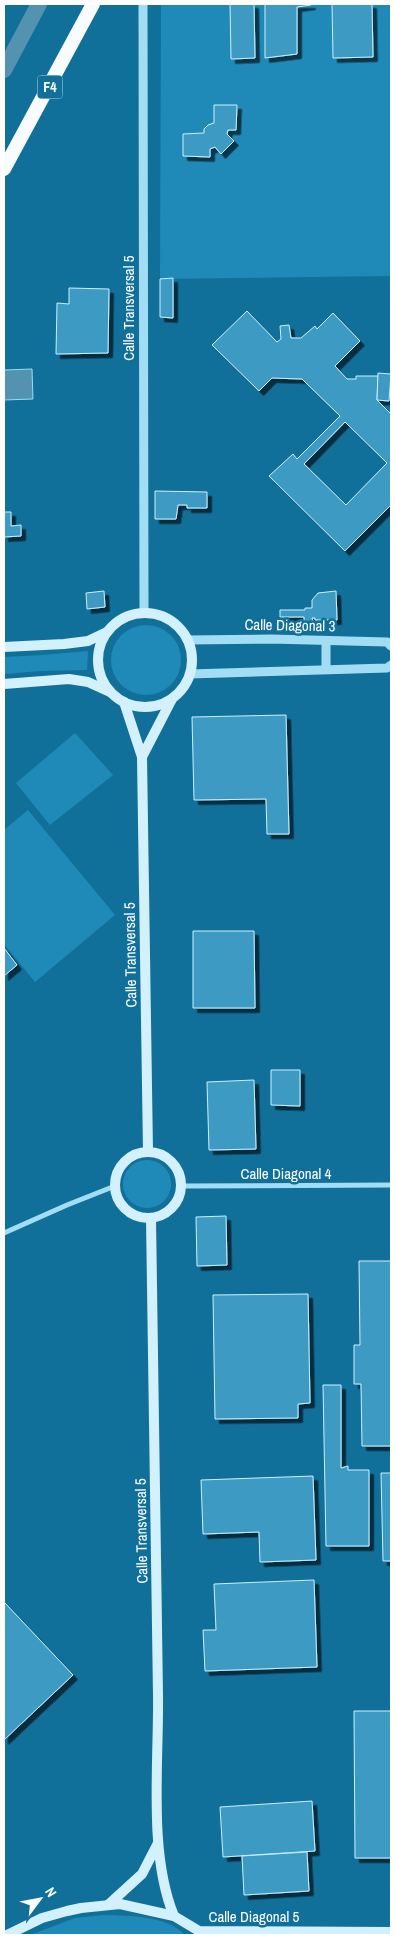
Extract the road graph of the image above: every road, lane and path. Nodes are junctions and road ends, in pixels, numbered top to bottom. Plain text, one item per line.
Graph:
1 (93, 4) edge
2 (143, 4) edge
3 (4, 169) edge
4 (144, 613) junction
5 (108, 631) junction
6 (187, 640) junction
7 (326, 641) junction
8 (391, 646) edge
9 (4, 647) edge
10 (391, 665) edge
11 (326, 669) junction
12 (190, 674) junction
13 (4, 684) edge
14 (111, 692) junction
15 (172, 699) junction
16 (124, 702) junction
17 (142, 757) junction
18 (148, 1152) junction
19 (391, 1184) edge
20 (115, 1186) junction
21 (181, 1186) junction
22 (151, 1218) junction
23 (4, 1233) edge
24 (158, 1843) junction
25 (108, 1905) junction
26 (174, 1916) junction
27 (391, 1932) edge
28 (200, 1933) edge
29 (4, 1934) edge
30 (8, 1935) edge

1 - 3 highway, F4
2 - 4 street, Calle Transversal 5
4 - 5 main road
4 - 6 main road
5 - 9 main road
5 - 14 main road
6 - 7 street, Calle Diagonal 3
6 - 12 main road
7 - 8 street, Calle Diagonal 3
7 - 11 street
10 - 11 street
11 - 12 street
12 - 15 main road
13 - 14 main road
14 - 16 main road
15 - 16 main road
15 - 17 main road, Calle Transversal 5
16 - 17 main road, Calle Transversal 5
17 - 18 main road, Calle Transversal 5
18 - 20 main road
18 - 21 main road
19 - 21 street, Calle Diagonal 4
20 - 22 main road
20 - 23 street
21 - 22 main road
22 - 24 main road, Calle Transversal 5
24 - 25 main road, Calle Transversal 5
24 - 26 main road, Calle Transversal 5
25 - 26 main road, Calle Diagonal 5
25 - 30 main road, Calle Diagonal 5
26 - 28 main road, Calle Diagonal 5
27 - 28 main road, Calle Diagonal 5
29 - 30 street

